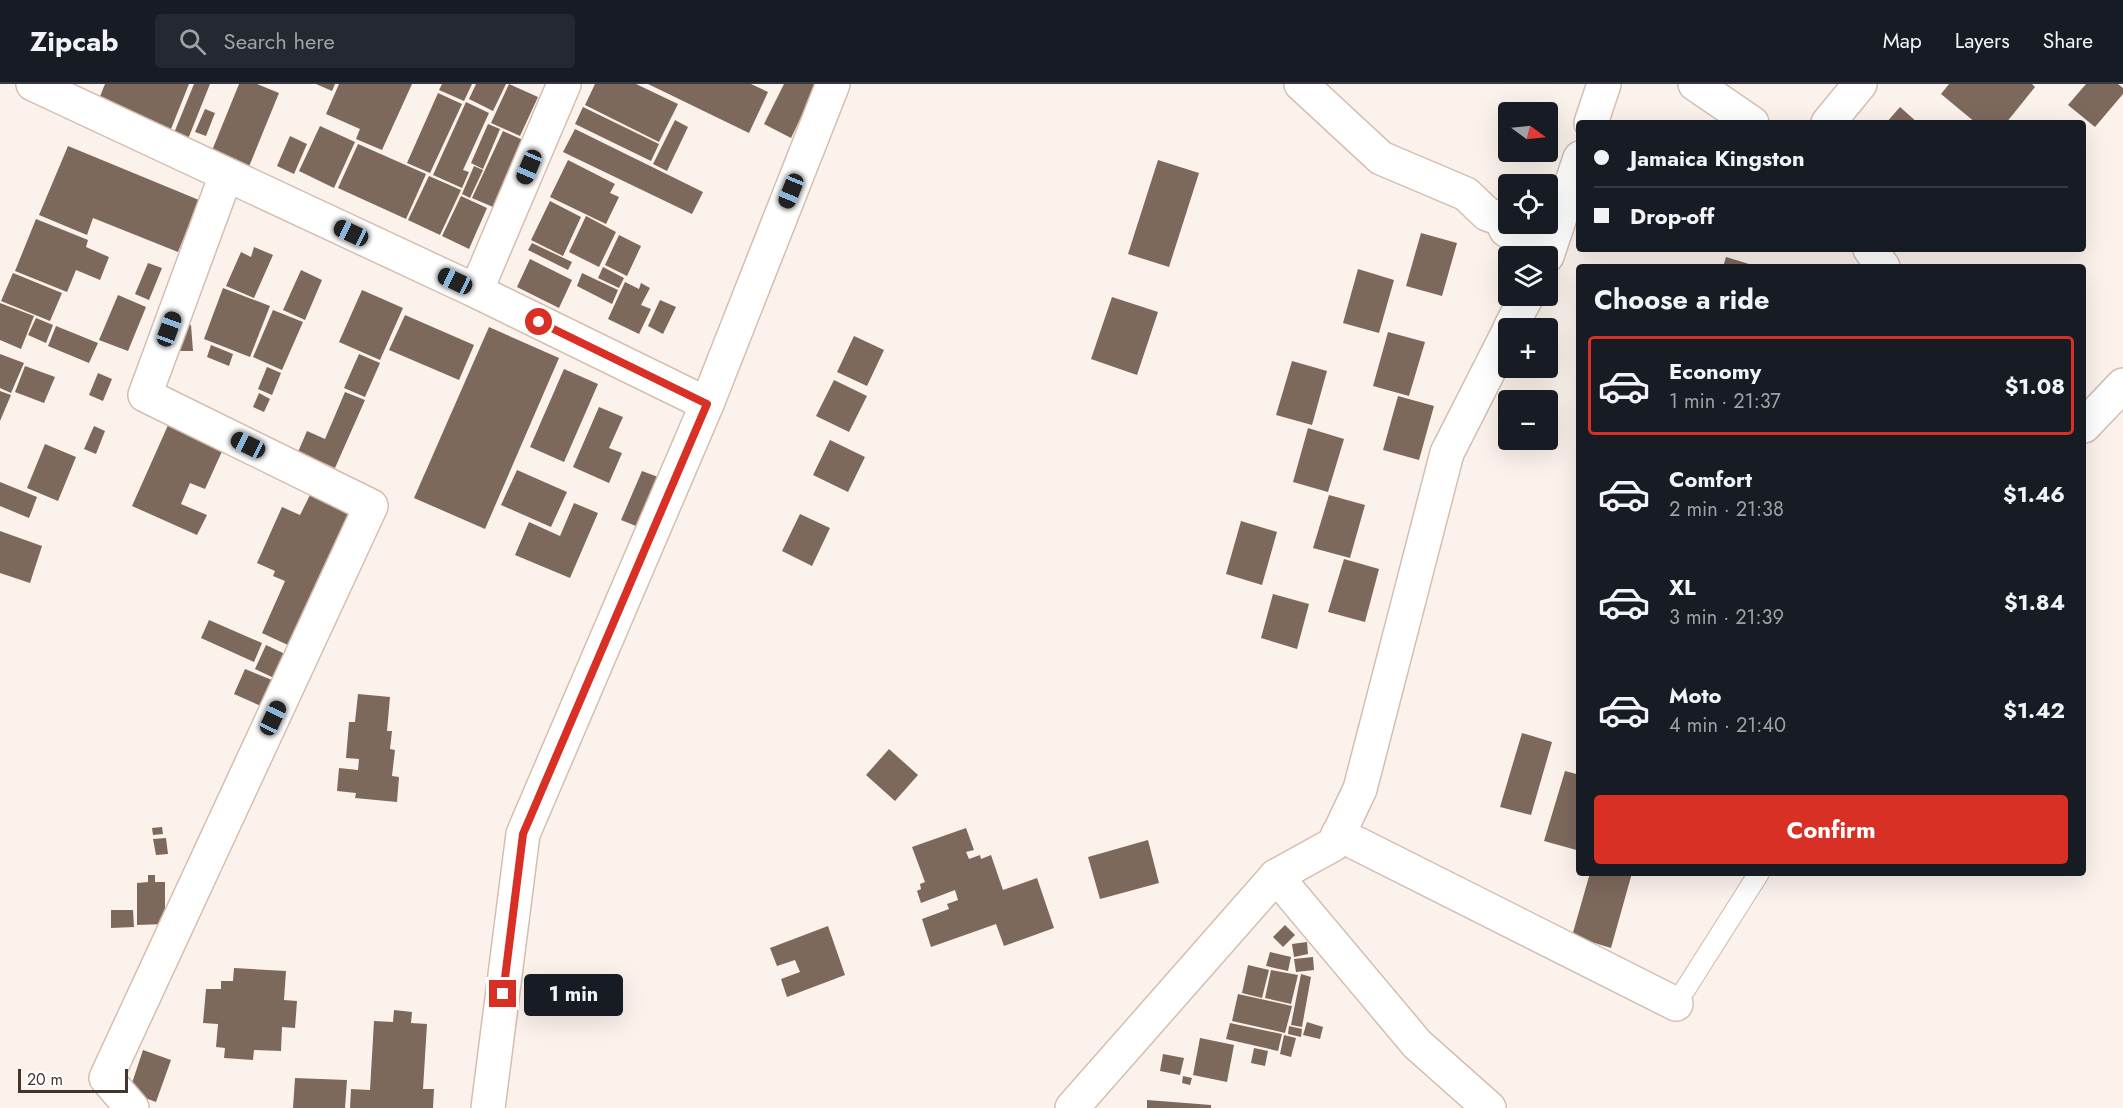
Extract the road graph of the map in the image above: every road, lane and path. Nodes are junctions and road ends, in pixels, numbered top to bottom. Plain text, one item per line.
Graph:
1 (33, 84) edge
2 (564, 84) edge
3 (833, 84) edge
4 (1301, 84) edge
5 (1604, 84) edge
6 (1695, 84) edge
7 (1860, 84) edge
8 (1592, 120) edge
9 (1748, 120) edge
10 (1830, 120) edge
11 (1576, 169) edge
12 (226, 175) junction
13 (1530, 246) edge
14 (1549, 246) edge
15 (1871, 252) edge
16 (1881, 264) edge
17 (476, 291) junction
18 (1498, 353) edge
19 (2123, 385) edge
20 (707, 404) junction
21 (2086, 424) edge
22 (1338, 834) junction
23 (1276, 876) junction
24 (1757, 876) edge
25 (1676, 1004) joint
26 (132, 1108) edge
27 (488, 1108) edge
28 (1072, 1108) edge
29 (1489, 1108) edge

1 - 12 street
2 - 17 street
3 - 20 street
4 - 13 street
5 - 8 street
6 - 9 street
7 - 10 street
11 - 14 street
12 - 17 street
12 - 26 street
15 - 16 street
17 - 20 street
18 - 22 street
19 - 21 street
20 - 27 street
22 - 23 street
22 - 25 street
23 - 28 street
23 - 29 street
24 - 25 lane

